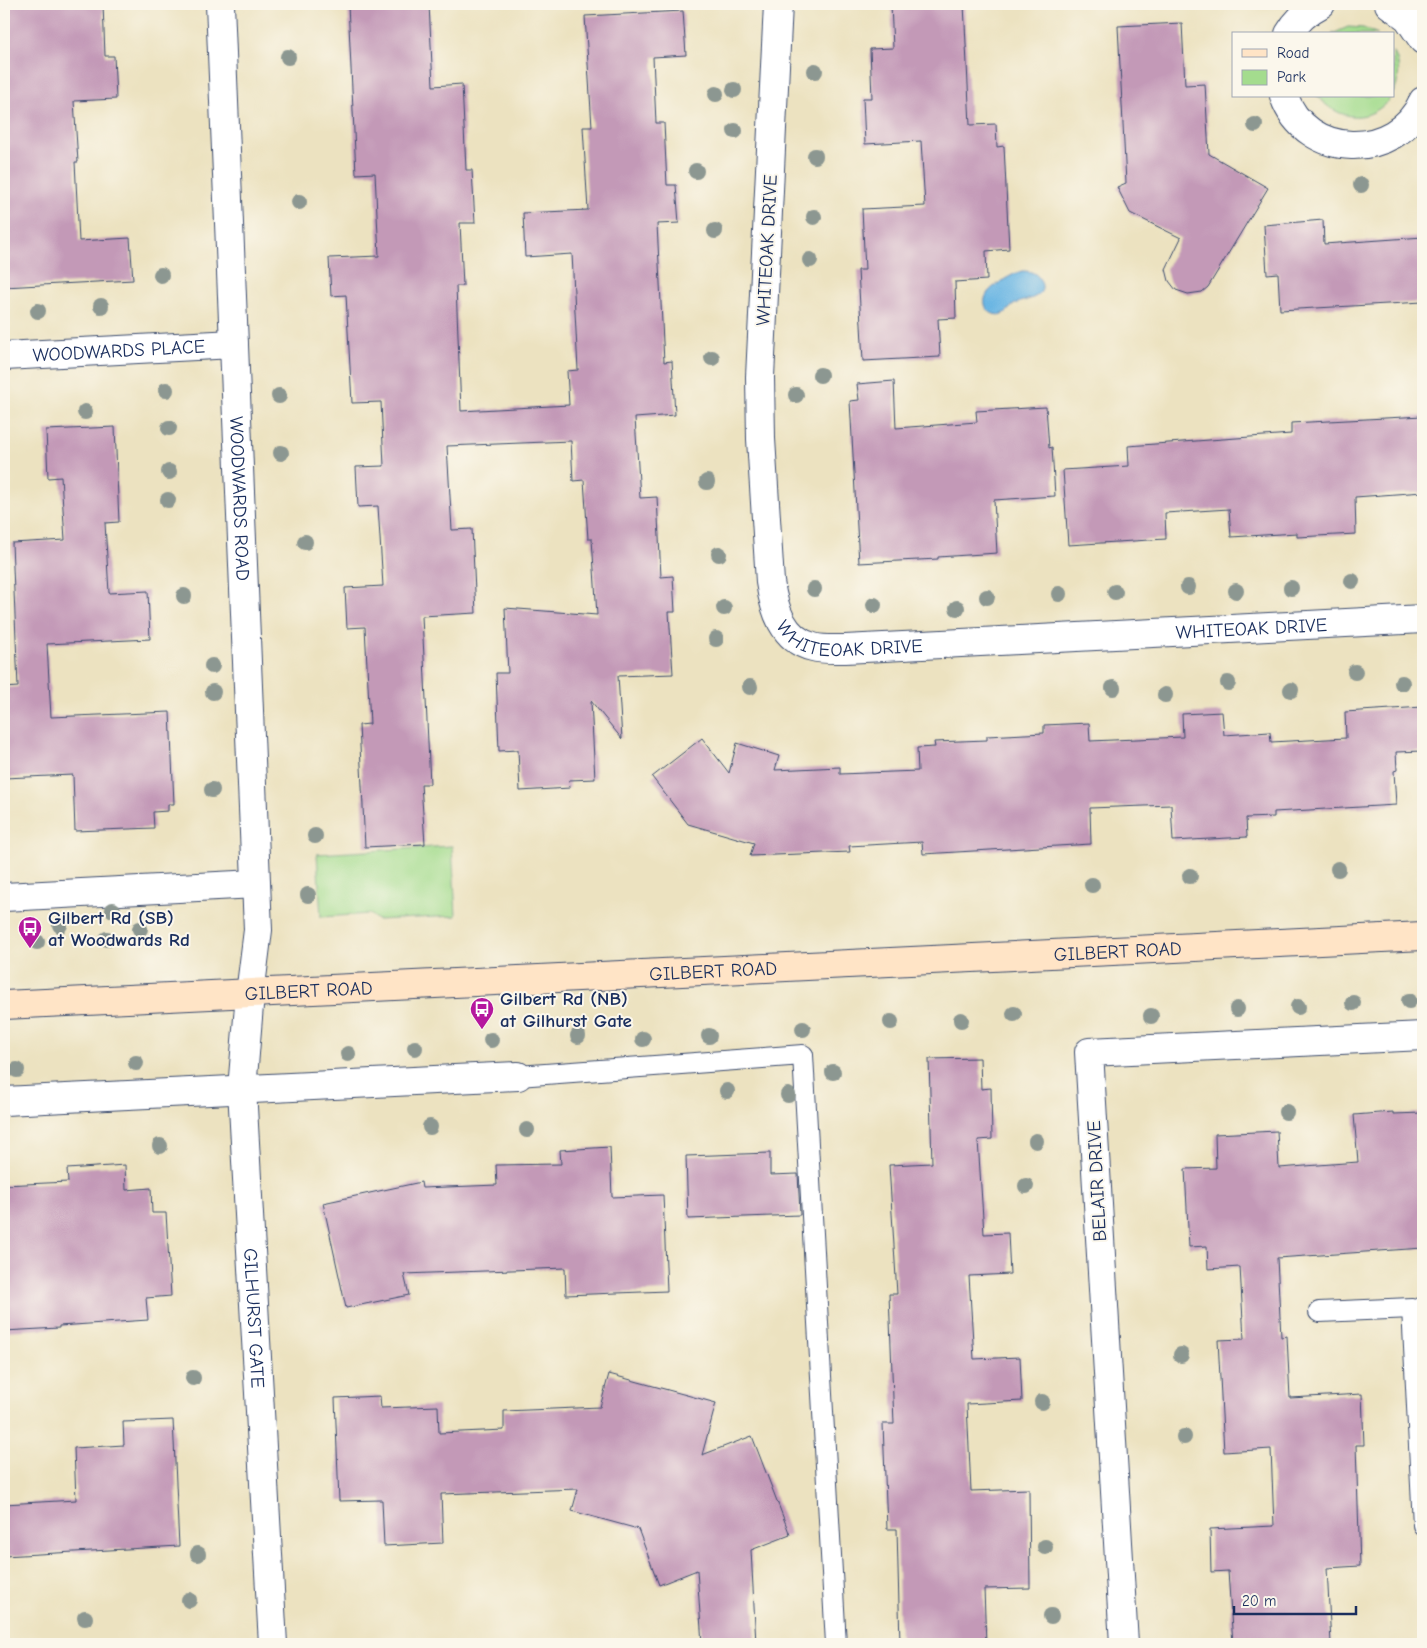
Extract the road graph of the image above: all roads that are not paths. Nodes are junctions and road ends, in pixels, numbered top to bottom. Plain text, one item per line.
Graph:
1 (220, 4) edge
2 (778, 4) edge
3 (1321, 4) edge
4 (1389, 4) edge
5 (1290, 32) edge
6 (1423, 40) edge
7 (1285, 98) edge
8 (1423, 101) edge
9 (234, 344) junction
10 (4, 356) edge
11 (1423, 620) edge
12 (256, 884) junction
13 (4, 897) edge
14 (1423, 936) edge
15 (250, 994) junction
16 (4, 1005) edge
17 (1423, 1036) edge
18 (518, 1076) joint
19 (242, 1089) junction
20 (4, 1101) edge
21 (1418, 1308) edge
22 (1319, 1312) dead end
23 (1423, 1525) edge
24 (273, 1644) edge
25 (836, 1644) edge
26 (1124, 1644) edge

1 - 9 street, WOODWARDS ROAD
2 - 11 street, WHITEOAK DRIVE
3 - 5 street
4 - 6 street
7 - 8 street
9 - 10 street, WOODWARDS PLACE
9 - 12 street, WOODWARDS ROAD
12 - 13 street
12 - 15 street, WOODWARDS ROAD
14 - 15 main road, GILBERT ROAD
15 - 16 main road, GILBERT ROAD
15 - 19 street, GILHURST GATE
17 - 26 street, BELAIR DRIVE
18 - 19 street
18 - 25 lane
19 - 20 street
19 - 24 street, GILHURST GATE
21 - 22 lane
21 - 23 lane

